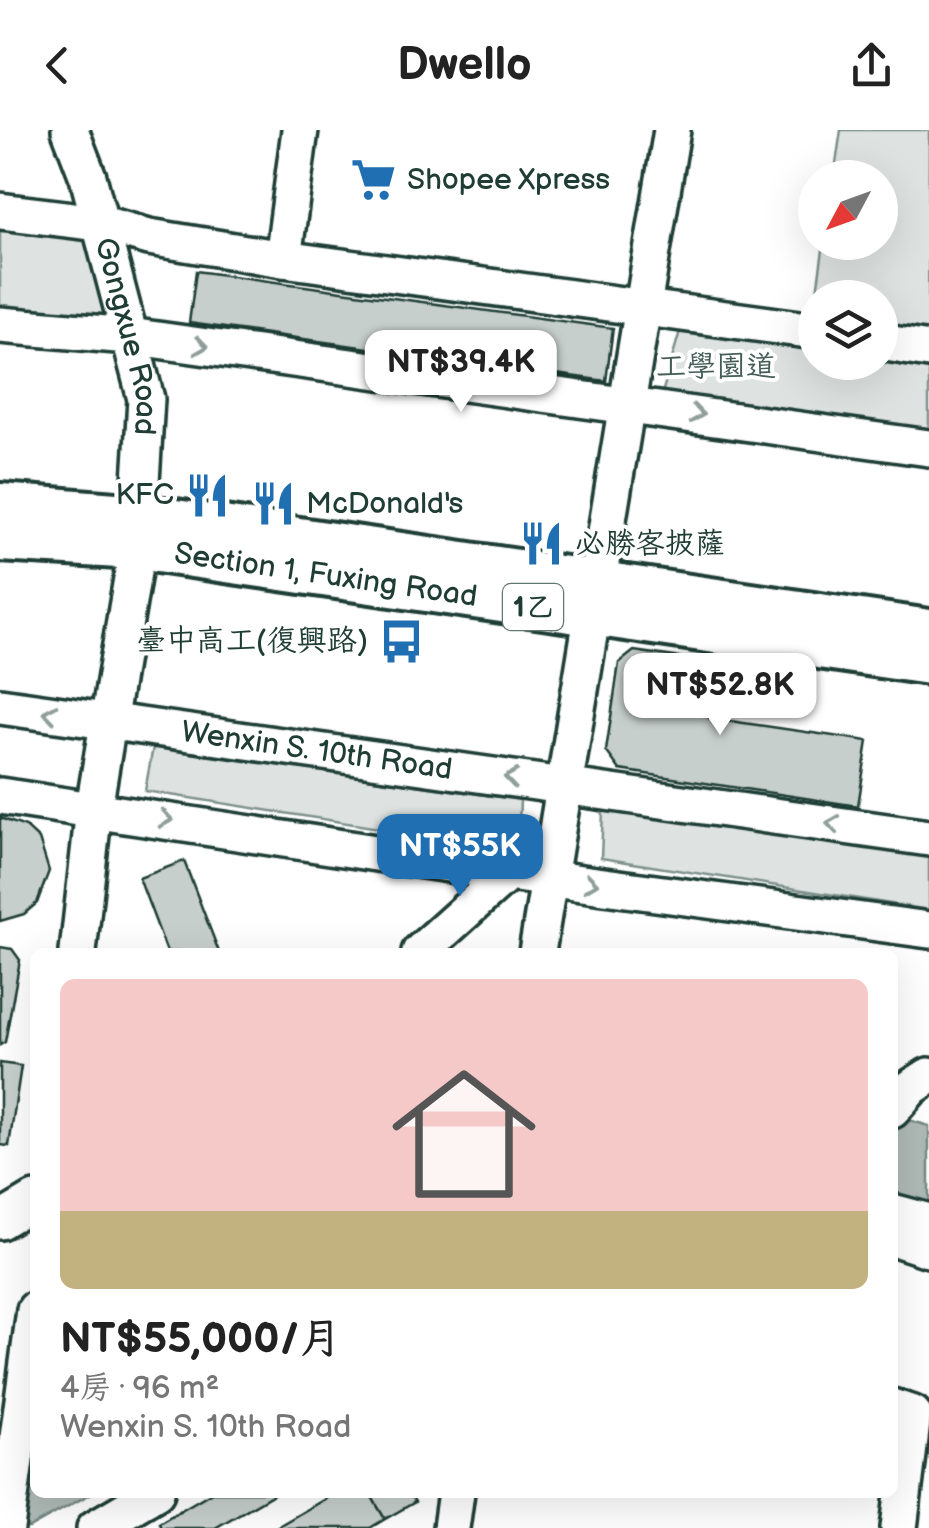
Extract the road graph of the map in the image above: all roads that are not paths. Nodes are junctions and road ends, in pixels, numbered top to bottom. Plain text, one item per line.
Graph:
1 (70, 130) edge
2 (300, 130) edge
3 (672, 130) edge
4 (0, 211) edge
5 (99, 224) junction
6 (283, 259) junction
7 (644, 309) junction
8 (0, 325) edge
9 (798, 328) edge
10 (129, 336) junction
11 (898, 345) edge
12 (929, 350) edge
13 (627, 404) junction
14 (929, 448) edge
15 (0, 505) edge
16 (139, 532) junction
17 (0, 540) edge
18 (595, 600) junction
19 (929, 631) edge
20 (929, 664) edge
21 (0, 706) edge
22 (107, 722) junction
23 (564, 786) junction
24 (0, 796) edge
25 (94, 808) junction
26 (929, 838) edge
27 (508, 873) junction
28 (546, 877) junction
29 (929, 930) edge
30 (78, 948) edge
31 (424, 948) edge
32 (537, 948) edge
33 (30, 1203) edge
34 (898, 1214) edge
35 (0, 1221) edge
36 (929, 1222) edge
37 (898, 1239) edge
38 (929, 1249) edge
39 (30, 1340) edge
40 (19, 1407) edge
41 (902, 1410) edge
42 (146, 1498) edge
43 (455, 1498) edge
44 (6, 1528) edge
45 (94, 1528) edge
46 (451, 1528) edge
47 (900, 1528) edge

1 - 5 street, Gongxue Road
2 - 6 street
3 - 7 street
4 - 5 street
5 - 6 street
5 - 10 street, Gongxue Road
6 - 7 street
7 - 9 street
7 - 13 street
8 - 10 street
10 -> 13 street
10 - 16 street, Gongxue Road
11 - 12 street
13 -> 14 street
13 - 18 street
15 - 16 main road, 1乙
16 - 17 main road, 1乙
16 - 18 main road, Section 1, Fuxing Road / 1乙
16 - 22 street, Gongxue Road
18 - 19 main road, Section 1, Fuxing Road / 1乙
18 - 20 main road, Section 1, Fuxing Road / 1乙
18 - 23 street
22 -> 21 street, Wenxin S. 10th Road
23 -> 22 street, Wenxin S. 10th Road
22 - 25 street, Gongxue Road
26 -> 23 street, Wenxin S. 10th Road
23 - 28 street
24 - 25 street
25 -> 27 street
25 - 30 street, Gongxue Road
27 - 28 street
27 - 31 street
28 -> 29 street
28 - 32 street
33 - 35 street
34 - 36 street
37 - 38 street
39 - 40 street
40 - 44 street
41 - 47 street
42 - 45 street
43 - 46 street

